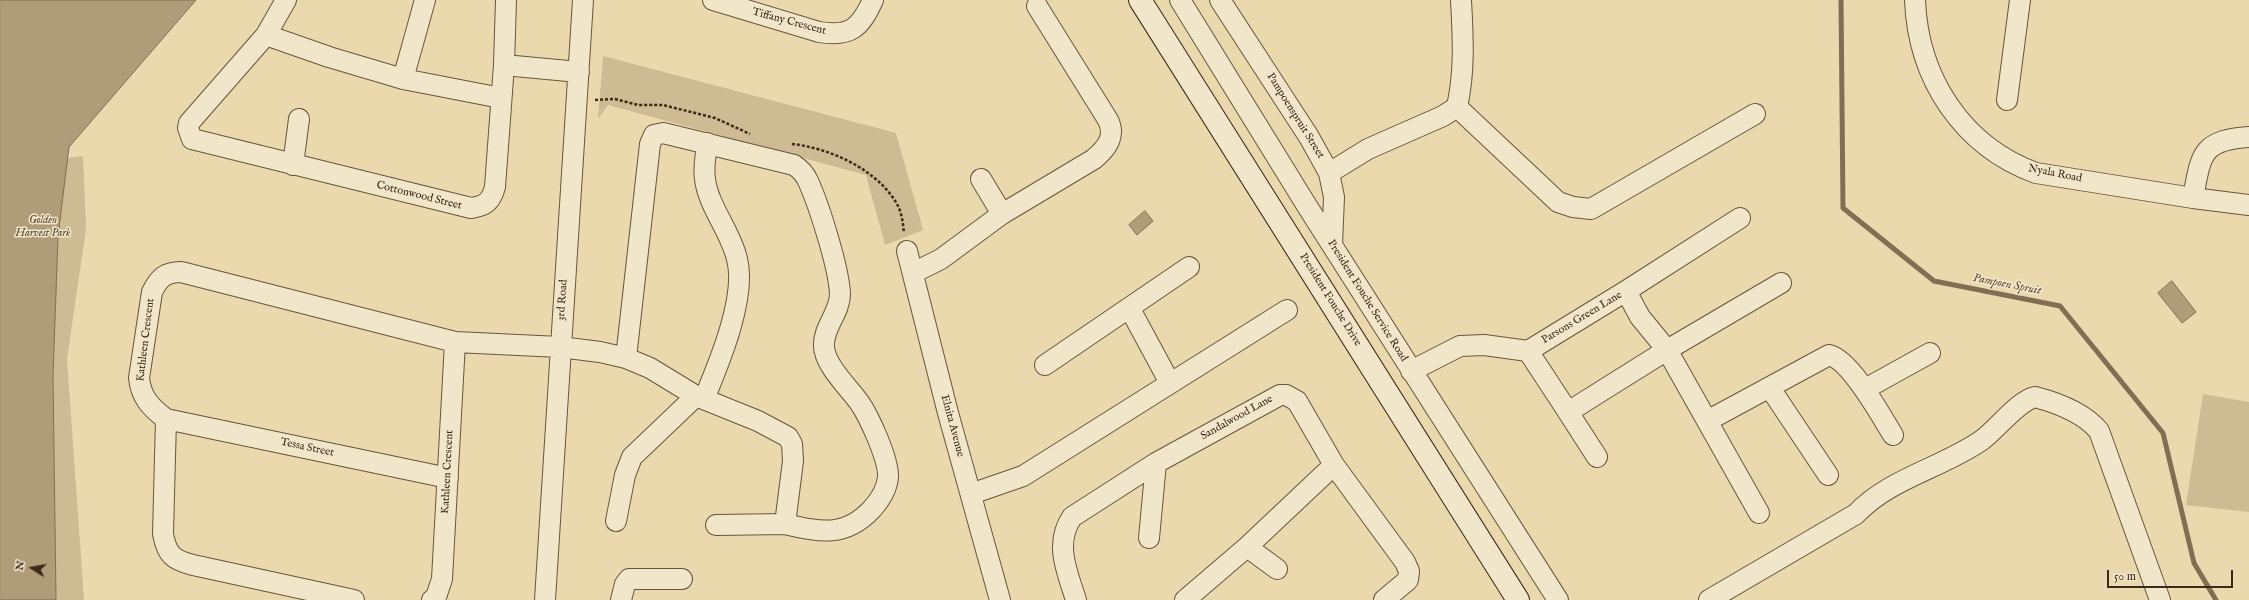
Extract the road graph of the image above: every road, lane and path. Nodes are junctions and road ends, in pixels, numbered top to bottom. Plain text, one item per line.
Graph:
1 (286, 0) edge
2 (425, 0) edge
3 (506, 0) edge
4 (584, 0) edge
5 (713, 0) edge
6 (873, 0) edge
7 (1140, 0) edge
8 (1180, 0) edge
9 (1220, 0) edge
10 (1461, 0) edge
11 (1915, 0) edge
12 (2020, 0) edge
13 (1037, 6) dead end
14 (266, 35) junction
15 (504, 65) junction
16 (579, 72) junction
17 (403, 79) junction
18 (501, 98) junction
19 (2007, 100) dead end
20 (1457, 107) junction
21 (1756, 114) dead end
22 (299, 119) dead end
23 (2249, 137) edge
24 (707, 143) junction
25 (293, 165) junction
26 (1329, 173) junction
27 (982, 179) dead end
28 (2193, 198) junction
29 (2249, 204) edge
30 (1002, 214) junction
31 (1740, 218) dead end
32 (1332, 244) junction
33 (907, 251) dead end
34 (1190, 267) dead end
35 (913, 273) junction
36 (1781, 283) dead end
37 (1626, 292) junction
38 (1130, 309) junction
39 (1287, 310) dead end
40 (455, 342) junction
41 (560, 347) junction
42 (1667, 350) junction
43 (1528, 351) junction
44 (1930, 353) dead end
45 (626, 358) junction
46 (1045, 365) dead end
47 (1411, 371) junction
48 (1170, 383) junction
49 (1770, 388) junction
50 (1865, 389) junction
51 (700, 397) junction
52 (1568, 412) junction
53 (166, 418) junction
54 (1707, 421) junction
55 (1893, 435) dead end
56 (1597, 457) dead end
57 (1156, 464) junction
58 (1334, 465) junction
59 (1828, 475) dead end
60 (448, 478) junction
61 (971, 494) junction
62 (1759, 513) dead end
63 (616, 521) dead end
64 (785, 524) junction
65 (716, 525) dead end
66 (1150, 538) dead end
67 (1247, 547) junction
68 (1277, 569) dead end
69 (682, 580) dead end
70 (354, 600) edge
71 (432, 600) edge
72 (545, 600) edge
73 (621, 600) edge
74 (1000, 600) edge
75 (1076, 600) edge
76 (1185, 600) edge
77 (1384, 600) edge
78 (1518, 600) edge
79 (1558, 600) edge
80 (1709, 600) edge
81 (2160, 600) edge

1 - 14 street, Cottonwood Street
2 - 17 street
3 - 15 street, Cottonwood Street
4 - 16 street, 3rd Road
5 - 6 street, Tiffany Crescent
7 - 78 street, President Fouche Drive
8 - 32 street, President Fouche Service Road
9 - 26 street, Pampoenspruit Street
10 - 20 street
11 - 28 street, Nyala Road
12 - 19 street
13 - 30 street
14 - 17 street
14 - 25 street, Cottonwood Street
15 - 16 street
15 - 18 street, Cottonwood Street
16 - 41 street, 3rd Road
17 - 18 street
18 - 25 street, Cottonwood Street
20 - 21 street
20 - 26 street
22 - 25 street
23 - 28 street
24 - 45 street
24 - 51 street
24 - 64 street
26 - 32 street, Pampoenspruit Street
27 - 30 street
28 - 29 street, Nyala Road
30 - 35 street
31 - 37 street, Parsons Green Lane
32 - 47 street, President Fouche Service Road
33 - 35 street, Elnita Avenue
34 - 38 street
35 - 61 street, Elnita Avenue
36 - 42 street
37 - 42 street
37 - 43 street, Parsons Green Lane
38 - 46 street
38 - 48 street
39 - 48 street
40 - 41 street, Kathleen Crescent
40 - 53 street, Kathleen Crescent
40 - 60 street, Kathleen Crescent
41 - 45 street, Kathleen Crescent
41 - 72 street, 3rd Road
42 - 52 street
42 - 54 street
43 - 47 street
43 - 52 street
44 - 50 street
45 - 51 street, Kathleen Crescent
47 - 79 street, President Fouche Service Road
48 - 61 street
49 - 50 street
49 - 54 street
49 - 59 street
50 - 55 street
51 - 63 street
51 - 64 street, Kathleen Crescent
52 - 56 street
53 - 60 street, Tessa Street
53 - 70 street
54 - 62 street
57 - 58 street, Sandalwood Lane
57 - 66 street
57 - 75 street, Sandalwood Lane
58 - 67 street
58 - 77 street, Sandalwood Lane
60 - 71 street, Kathleen Crescent
61 - 74 street, Elnita Avenue
64 - 65 street
67 - 68 street
67 - 76 street
69 - 73 street
80 - 81 street

